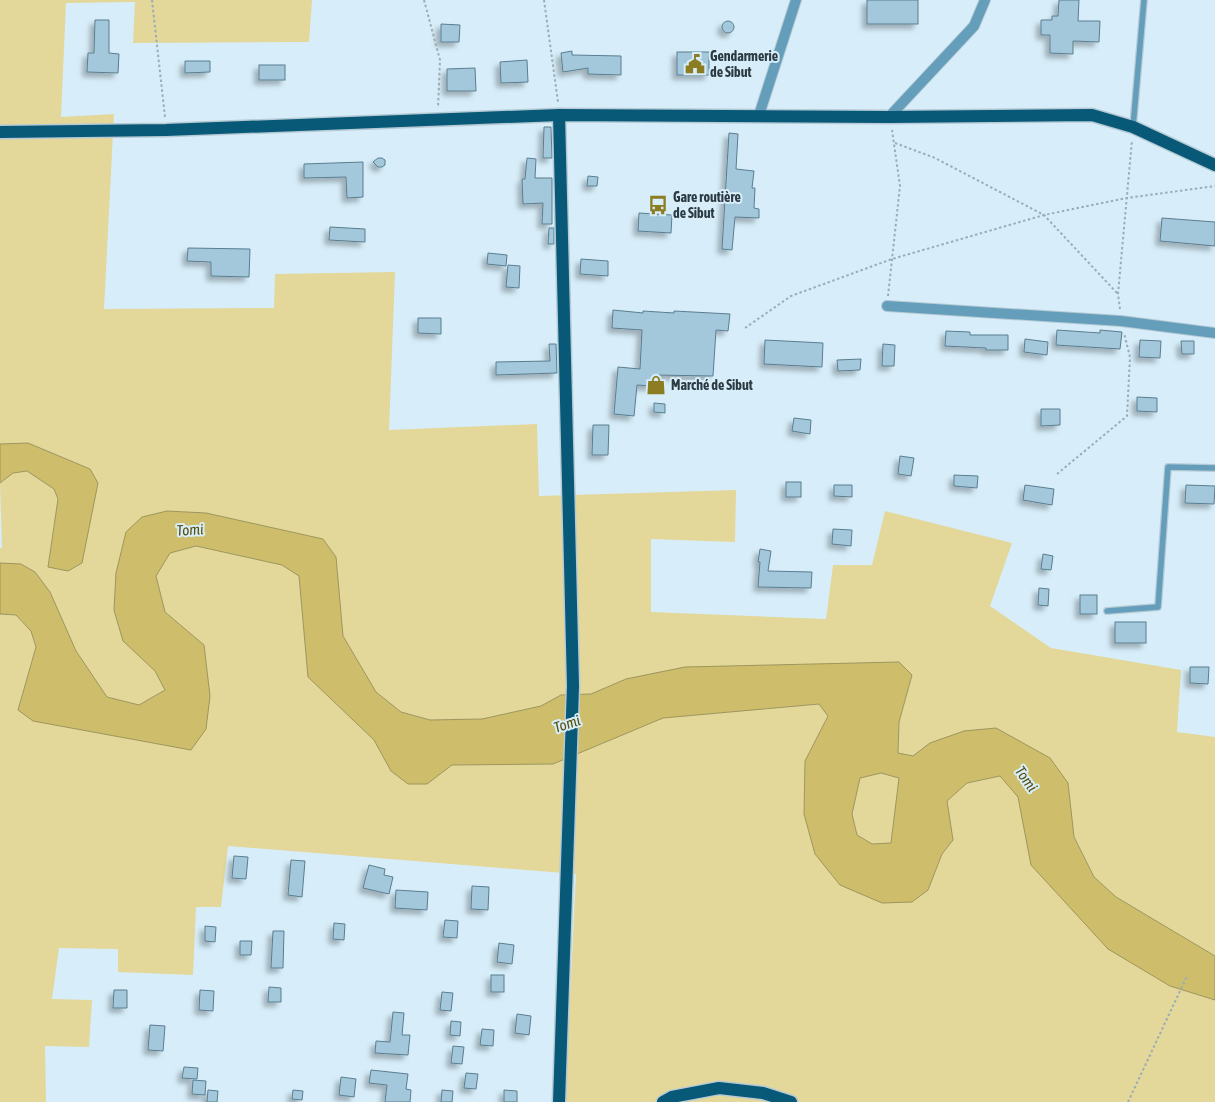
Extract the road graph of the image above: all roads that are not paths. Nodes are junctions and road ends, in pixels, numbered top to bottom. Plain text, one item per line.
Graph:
1 (796, 0) edge
2 (985, 0) edge
3 (1144, 0) edge
4 (559, 114) junction
5 (759, 115) junction
6 (889, 117) junction
7 (1133, 127) junction
8 (0, 132) edge
9 (1215, 165) edge
10 (887, 306) road end
11 (1215, 333) edge
12 (1215, 468) edge
13 (1107, 611) dead end
14 (559, 1102) edge
15 (663, 1102) edge
16 (791, 1102) edge

1 - 5 street
2 - 6 street
3 - 7 lane
4 - 5 main road
4 - 8 main road
4 - 14 main road
5 - 6 main road
6 - 7 main road
7 - 9 main road
10 - 11 street
12 - 13 lane
15 - 16 main road

